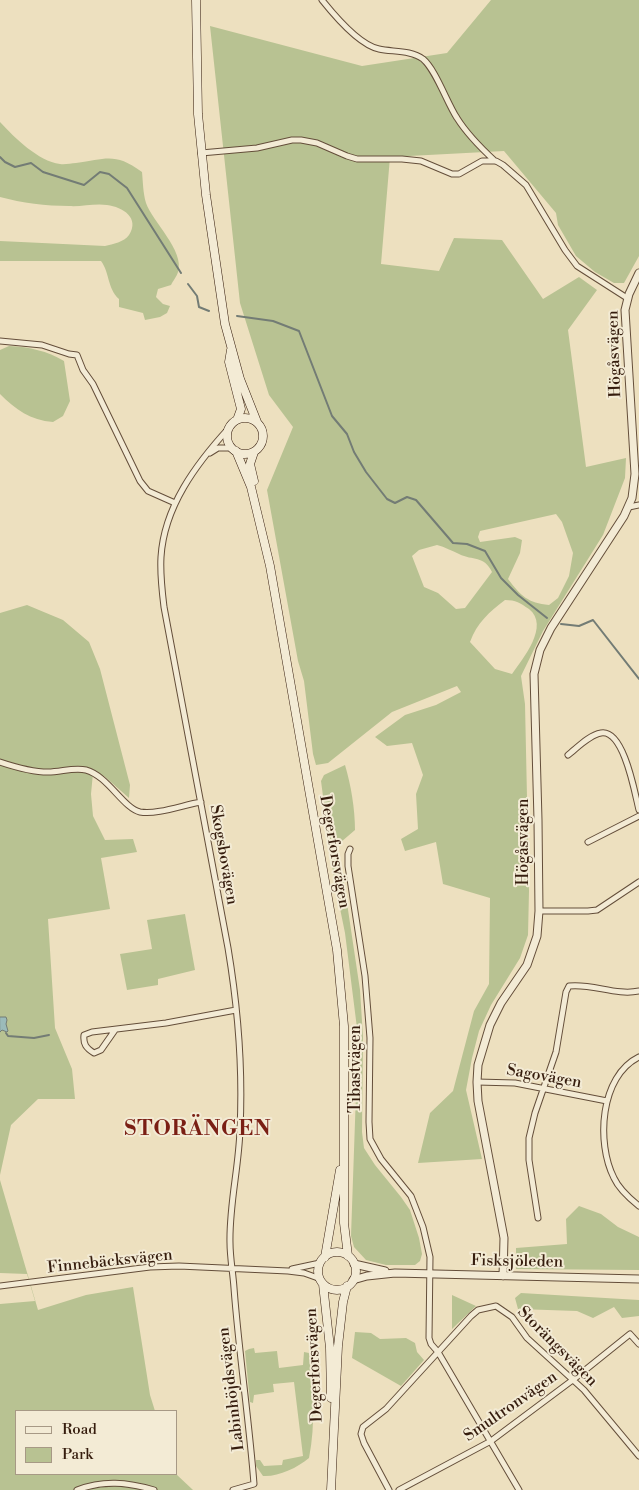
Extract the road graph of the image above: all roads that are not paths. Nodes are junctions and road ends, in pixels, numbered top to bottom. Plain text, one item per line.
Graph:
1 (196, 0) edge
2 (322, 0) edge
3 (202, 153) junction
4 (496, 161) junction
5 (639, 273) edge
6 (628, 298) junction
7 (0, 341) edge
8 (231, 348) junction
9 (237, 420) junction
10 (257, 422) junction
11 (230, 428) junction
12 (234, 450) junction
13 (254, 452) junction
14 (204, 458) junction
15 (175, 502) junction
16 (639, 505) edge
17 (629, 507) junction
18 (270, 566) junction
19 (568, 755) dead end
20 (0, 762) edge
21 (201, 802) junction
22 (639, 810) edge
23 (639, 816) edge
24 (588, 842) dead end
25 (350, 849) dead end
26 (639, 882) edge
27 (539, 911) junction
28 (639, 991) edge
29 (236, 1010) junction
30 (115, 1030) junction
31 (639, 1057) edge
32 (477, 1082) junction
33 (544, 1088) junction
34 (607, 1101) junction
35 (343, 1145) junction
36 (639, 1206) edge
37 (538, 1218) dead end
38 (348, 1256) junction
39 (323, 1260) junction
40 (354, 1264) junction
41 (232, 1268) junction
42 (284, 1270) junction
43 (395, 1273) junction
44 (430, 1274) junction
45 (503, 1276) junction
46 (639, 1279) edge
47 (321, 1281) junction
48 (350, 1283) junction
49 (0, 1286) edge
50 (639, 1344) edge
51 (438, 1352) junction
52 (574, 1379) junction
53 (490, 1441) junction
54 (332, 1446) junction
55 (639, 1456) edge
56 (76, 1490) edge
57 (154, 1490) edge
58 (233, 1490) edge
59 (331, 1490) edge
60 (389, 1490) edge
61 (399, 1490) edge
62 (519, 1490) edge

1 - 3 main road
2 - 4 street
3 - 4 street
3 - 8 main road
4 - 6 street
5 - 6 street, Högåsvägen
6 - 17 street, Högåsvägen
7 - 15 street
8 - 9 main road
8 - 10 main road
9 - 10 main road
9 - 11 main road
10 - 13 main road
11 - 12 main road
11 - 14 street, Skogsbovägen
12 - 13 main road
12 - 14 street
12 - 18 main road, Degerforsvägen
13 - 18 main road, Degerforsvägen
14 - 15 street, Skogsbovägen
15 - 21 street, Skogsbovägen
16 - 17 street
17 - 27 street, Högåsvägen
18 - 35 main road, Degerforsvägen
19 - 22 street
20 - 21 street
21 - 29 street, Skogsbovägen
23 - 24 street
25 - 44 street, Tibastvägen
26 - 27 street
27 - 32 street, Högåsvägen
28 - 33 street
29 - 30 street
29 - 41 street, Skogsbovägen
30 - 30 street
31 - 34 street
32 - 33 street, Sagovägen
32 - 45 street, Högåsvägen
33 - 34 street, Sagovägen
33 - 37 street
34 - 36 street
35 - 38 main road, Degerforsvägen
35 - 39 main road, Degerforsvägen
38 - 39 main road
38 - 40 main road
39 - 42 street, Finnebäcksvägen
39 - 47 main road
40 - 43 street, Fisksjöleden
40 - 48 main road
41 - 42 street, Finnebäcksvägen
41 - 49 street, Finnebäcksvägen
41 - 58 street, Labinhöjdsvägen
42 - 47 street, Finnebäcksvägen
43 - 44 street, Fisksjöleden
43 - 48 street, Fisksjöleden
44 - 45 street, Fisksjöleden
44 - 51 street, Tibastvägen
45 - 46 street, Fisksjöleden
47 - 48 main road
47 - 54 main road, Degerforsvägen
48 - 54 main road, Degerforsvägen
50 - 52 street, Smultronvägen
51 - 52 street, Storängsvägen
51 - 53 street, Tibastvägen
51 - 60 street, Storängsvägen
52 - 53 street, Smultronvägen
52 - 55 street, Storängsvägen
53 - 61 street, Smultronvägen
53 - 62 street, Tibastvägen
54 - 59 main road, Degerforsvägen
56 - 57 street

